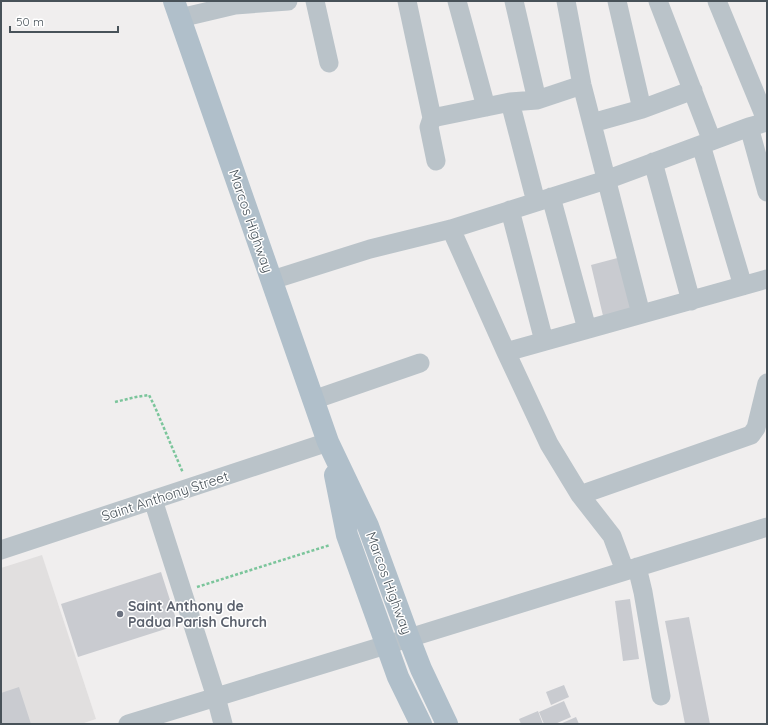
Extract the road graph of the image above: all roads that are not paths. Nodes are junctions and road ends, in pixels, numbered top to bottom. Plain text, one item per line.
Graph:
1 (288, 1) edge
2 (315, 1) edge
3 (407, 1) edge
4 (456, 1) edge
5 (514, 1) edge
6 (566, 1) edge
7 (617, 1) edge
8 (658, 1) edge
9 (717, 1) edge
10 (177, 10) edge
11 (329, 63) dead end
12 (582, 85) junction
13 (693, 90) junction
14 (537, 100) junction
15 (510, 102) junction
16 (486, 107) junction
17 (642, 108) junction
18 (432, 118) junction
19 (592, 123) junction
20 (761, 124) edge
21 (707, 143) junction
22 (436, 161) dead end
23 (653, 162) junction
24 (606, 180) junction
25 (767, 192) edge
26 (544, 199) junction
27 (510, 210) junction
28 (451, 228) junction
29 (767, 279) edge
30 (272, 280) junction
31 (743, 286) junction
32 (691, 301) junction
33 (641, 314) junction
34 (587, 329) junction
35 (544, 341) junction
36 (506, 352) junction
37 (420, 363) dead end
38 (767, 383) edge
39 (313, 400) junction
40 (328, 442) junction
41 (580, 495) junction
42 (152, 500) junction
43 (767, 527) edge
44 (1, 550) edge
45 (631, 569) junction
46 (409, 638) junction
47 (386, 645) junction
48 (661, 696) dead end
49 (216, 697) junction
50 (128, 724) edge
51 (224, 724) edge
52 (421, 724) edge
53 (447, 724) edge

1 - 10 street
2 - 11 street
3 - 18 street
4 - 16 street
5 - 14 street
6 - 12 street
7 - 17 street
8 - 13 street
9 - 20 street
10 - 30 main road, Marcos Highway
12 - 14 street
12 - 19 street
13 - 17 street
13 - 21 street
14 - 15 street
15 - 16 street
15 - 26 street
16 - 18 street
17 - 19 street
18 - 22 street
19 - 24 street
20 - 21 street
20 - 25 street
21 - 23 street
21 - 31 street
23 - 24 street
23 - 32 street
24 - 26 street
24 - 33 street
26 - 27 street
26 - 34 street
27 - 28 street
27 - 35 street
28 - 30 street
28 - 36 street
29 - 31 street
30 - 39 main road, Marcos Highway
31 - 32 street
32 - 33 street
33 - 34 street
34 - 35 street
35 - 36 street
36 - 41 street
37 - 39 street
38 - 41 street
39 - 40 main road, Marcos Highway
40 - 42 street, Saint Anthony Street
40 - 46 main road, Marcos Highway
40 - 47 main road, Marcos Highway
41 - 45 street
42 - 44 street, Saint Anthony Street
42 - 49 street
43 - 45 street
45 - 46 street
45 - 48 street
46 - 47 street
46 - 53 main road, Marcos Highway
47 - 49 street
47 - 52 main road, Marcos Highway
49 - 50 street
49 - 51 street

